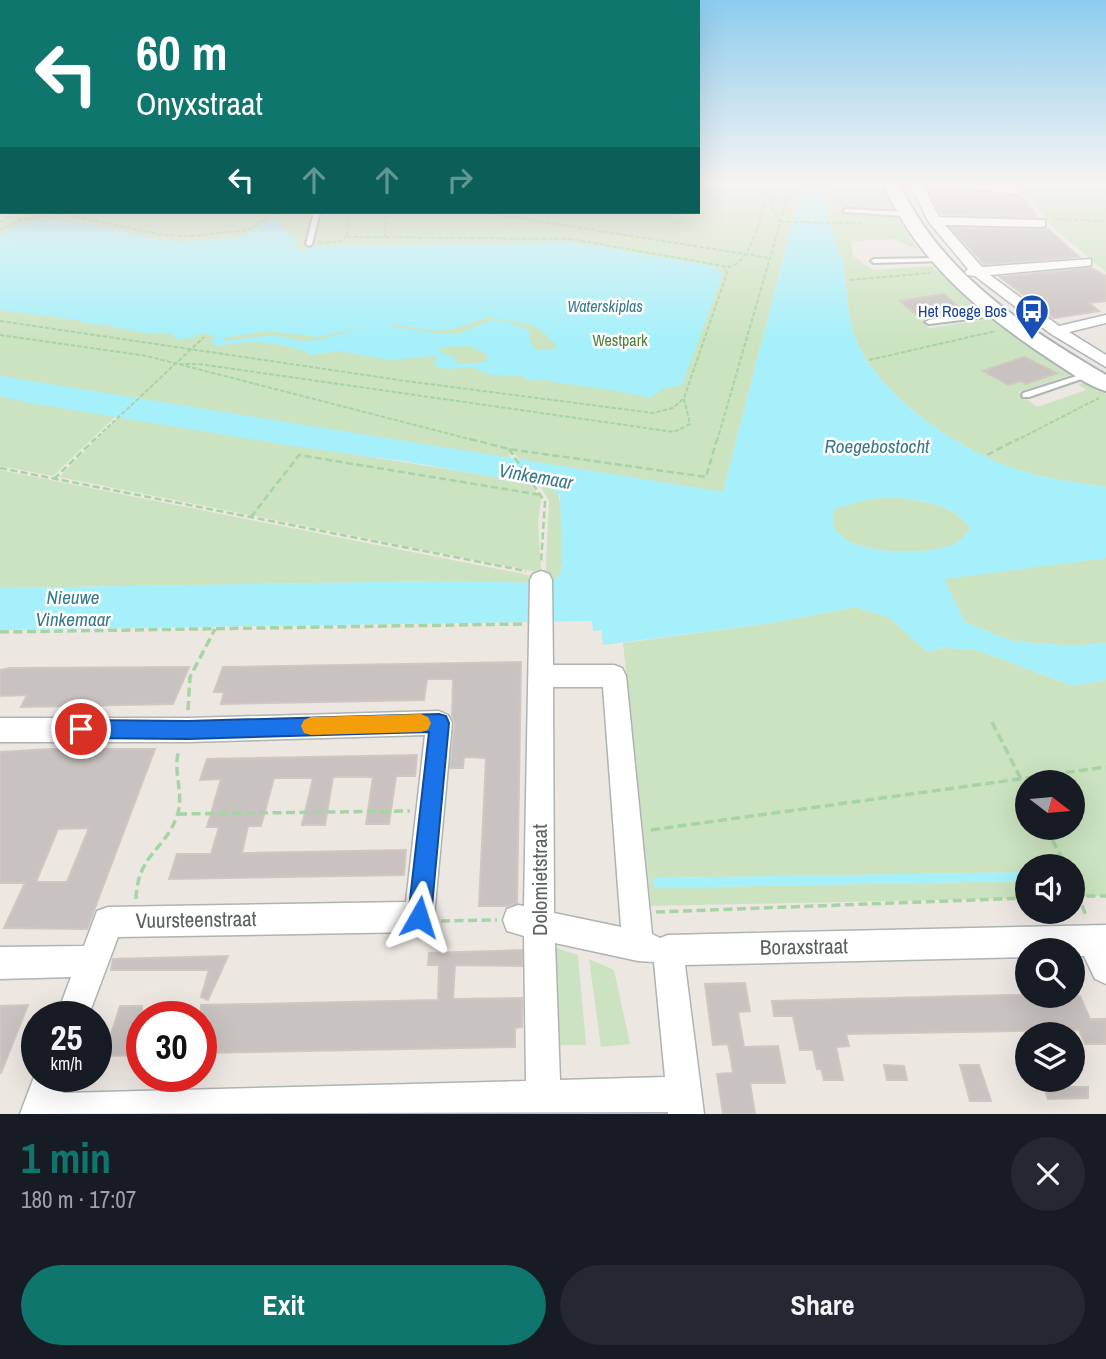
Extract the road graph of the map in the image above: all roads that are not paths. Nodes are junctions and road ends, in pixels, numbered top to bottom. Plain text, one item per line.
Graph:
1 (311, 237) edge
2 (925, 237) edge
3 (933, 237) edge
4 (941, 237) edge
5 (309, 244) road end
6 (874, 261) dead end
7 (1086, 262) dead end
8 (955, 270) junction
9 (1106, 319) edge
10 (929, 322) dead end
11 (998, 322) junction
12 (1056, 331) junction
13 (1106, 362) edge
14 (1100, 377) edge
15 (1026, 395) dead end
16 (541, 578) road end
17 (541, 676) junction
18 (0, 730) edge
19 (528, 922) junction
20 (1102, 949) edge
21 (93, 961) junction
22 (0, 963) edge
23 (78, 1001) edge
24 (45, 1092) edge
25 (545, 1098) edge
26 (685, 1104) edge
27 (296, 1109) edge
28 (38, 1113) edge

1 - 5 lane
2 - 8 main road
3 - 8 main road
4 - 8 street
6 - 8 lane
7 - 8 street
8 - 11 main road
8 - 12 street
8 - 14 main road
9 - 12 street
10 - 11 lane
11 - 14 main road
12 - 13 street
14 - 15 lane
16 - 17 street, Dolomietstraat
17 - 19 street, Dolomietstraat
17 - 19 street
18 - 21 street, Vuursteenstraat
19 - 25 street, Dolomietstraat
20 - 26 street, Boraxstraat
21 - 22 street
21 - 23 street
24 - 28 street
25 - 26 street
25 - 27 street
27 - 28 street

